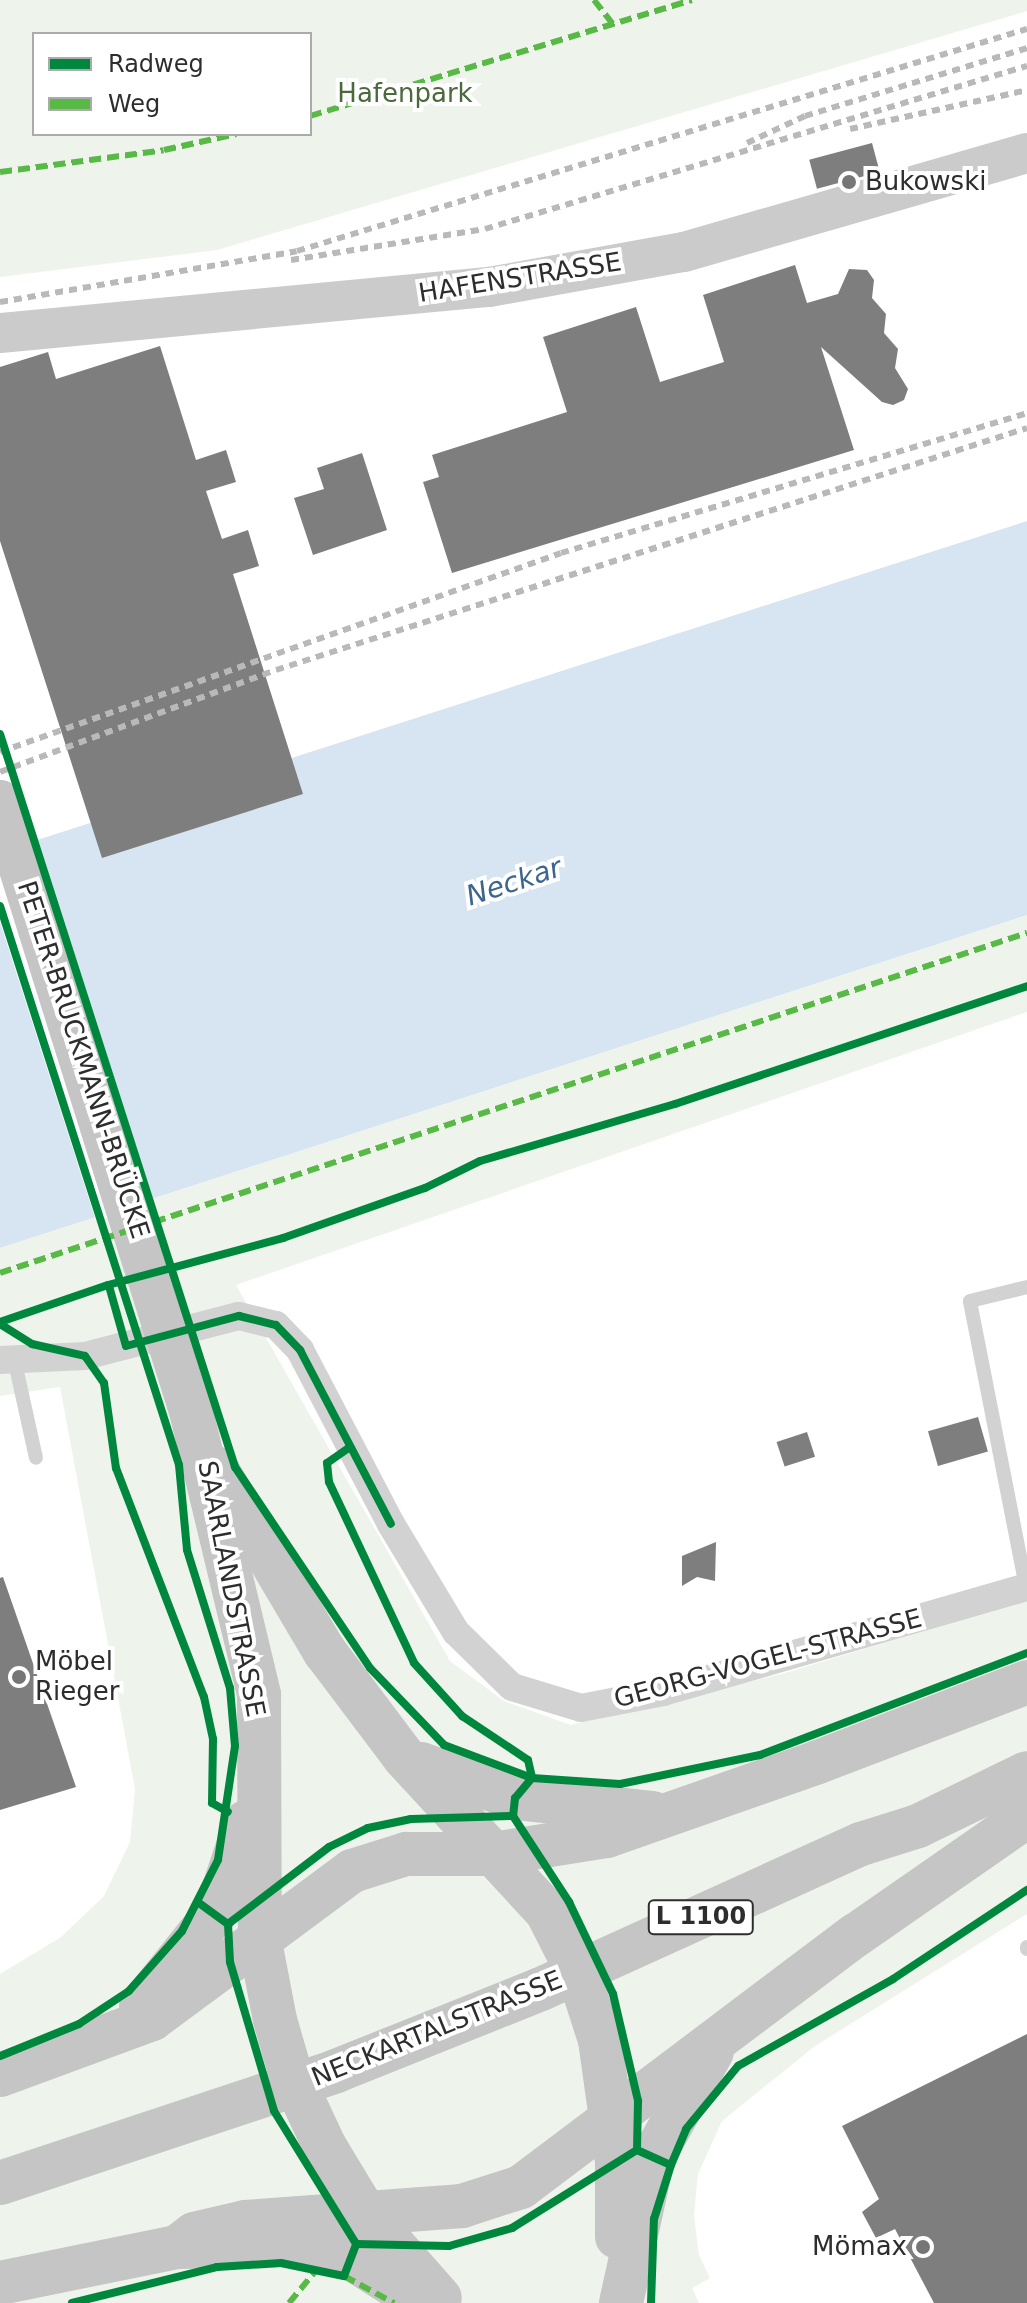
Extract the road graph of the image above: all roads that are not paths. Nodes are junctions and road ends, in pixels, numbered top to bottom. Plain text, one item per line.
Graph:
1 (1027, 153) edge
2 (0, 333) edge
3 (0, 802) edge
4 (1027, 1287) edge
5 (7, 1359) edge
6 (197, 1428) junction
7 (36, 1458) dead end
8 (1026, 1587) edge
9 (1027, 1682) edge
10 (1027, 1756) edge
11 (404, 1757) junction
12 (261, 1770) junction
13 (1027, 1773) edge
14 (660, 1814) junction
15 (1027, 1816) edge
16 (861, 1844) junction
17 (493, 1854) junction
18 (260, 1942) junction
19 (119, 2030) junction
20 (723, 2033) junction
21 (0, 2075) edge
22 (611, 2121) junction
23 (0, 2183) edge
24 (365, 2213) junction
25 (177, 2247) junction
26 (0, 2283) edge
27 (422, 2303) edge
28 (444, 2303) edge
29 (620, 2303) edge

1 - 2 main road, HAFENSTRASSE
3 - 6 main road, PETER-BRUCKMANN-BRÜCKE, bridge
4 - 8 lane
5 - 7 lane
5 - 8 street, GEORG-VOGEL-STRASSE
6 - 11 main road, SAARLANDSTRASSE
6 - 12 main road, SAARLANDSTRASSE
9 - 14 main road
10 - 16 main road, NECKARTALSTRASSE / L 1100
11 - 14 main road
11 - 17 main road, SAARLANDSTRASSE
12 - 18 main road, SAARLANDSTRASSE
12 - 19 main road
13 - 16 main road, NECKARTALSTRASSE / L 1100
14 - 17 main road
15 - 20 main road
16 - 23 main road, NECKARTALSTRASSE / L 1100
17 - 18 main road
17 - 22 main road, SAARLANDSTRASSE, bridge
18 - 19 main road
18 - 24 main road, SAARLANDSTRASSE, bridge
19 - 21 main road
20 - 22 main road
20 - 29 main road
22 - 24 main road
22 - 29 main road, SAARLANDSTRASSE
24 - 25 main road
24 - 28 main road, SAARLANDSTRASSE
25 - 26 main road
25 - 27 main road

